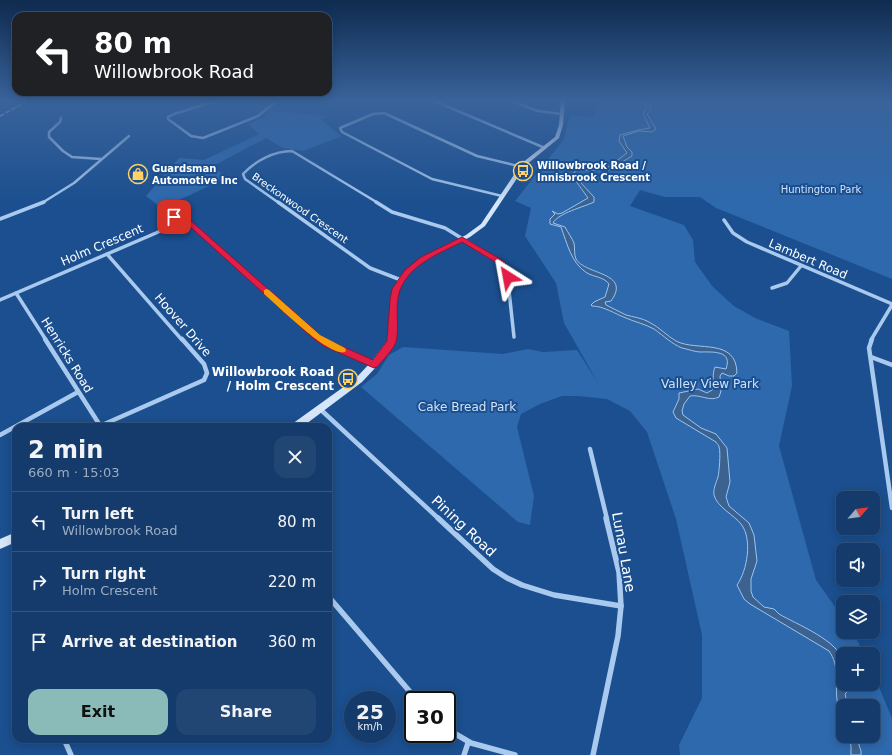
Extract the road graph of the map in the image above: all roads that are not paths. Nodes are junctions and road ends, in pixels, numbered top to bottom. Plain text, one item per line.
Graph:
1 (49, 135) edge
2 (190, 135) edge
3 (210, 135) edge
4 (348, 135) edge
5 (432, 135) edge
6 (515, 135) edge
7 (558, 135) edge
8 (129, 136) dead end
9 (545, 148) junction
10 (102, 159) junction
11 (522, 167) junction
12 (502, 196) junction
13 (0, 219) edge
14 (724, 220) dead end
15 (462, 239) junction
16 (107, 254) junction
17 (801, 266) junction
18 (401, 280) junction
19 (772, 288) dead end
20 (16, 293) junction
21 (0, 300) edge
22 (892, 305) edge
23 (514, 336) dead end
24 (871, 357) junction
25 (374, 364) junction
26 (892, 365) edge
27 (78, 392) junction
28 (320, 409) junction
29 (22, 423) edge
30 (98, 423) edge
31 (110, 423) edge
32 (301, 423) edge
33 (12, 428) edge
34 (0, 435) edge
35 (590, 449) dead end
36 (892, 508) edge
37 (12, 539) edge
38 (0, 544) edge
39 (332, 601) edge
40 (621, 606) junction
41 (409, 691) edge
42 (456, 735) edge
43 (468, 742) junction
44 (66, 743) edge
45 (71, 755) edge
46 (464, 755) edge
47 (515, 755) edge
48 (593, 755) edge

1 - 10 street
2 - 3 street
4 - 12 street
5 - 11 street
6 - 9 street
7 - 9 street
8 - 10 street
9 - 11 street
10 - 13 street
11 - 12 street
12 - 15 street
14 - 17 street, Lambert Road
15 - 18 street
15 - 18 street, Breckonwood Crescent
15 - 23 street
16 - 20 street, Holm Crescent
16 - 25 street, Holm Crescent
16 - 31 street, Hoover Drive
17 - 19 street
17 - 22 street, Lambert Road
18 - 25 street
20 - 21 street, Holm Crescent
20 - 27 street, Henricks Road
22 - 24 street
24 - 26 street
24 - 36 street
25 - 28 street
27 - 29 street
27 - 30 street, Henricks Road
28 - 32 street
28 - 40 street, Pining Road
33 - 34 street
35 - 40 street, Lunau Lane
37 - 38 street
39 - 41 street
40 - 48 street, Lunau Lane
42 - 43 street
43 - 46 street
43 - 47 street
44 - 45 street

